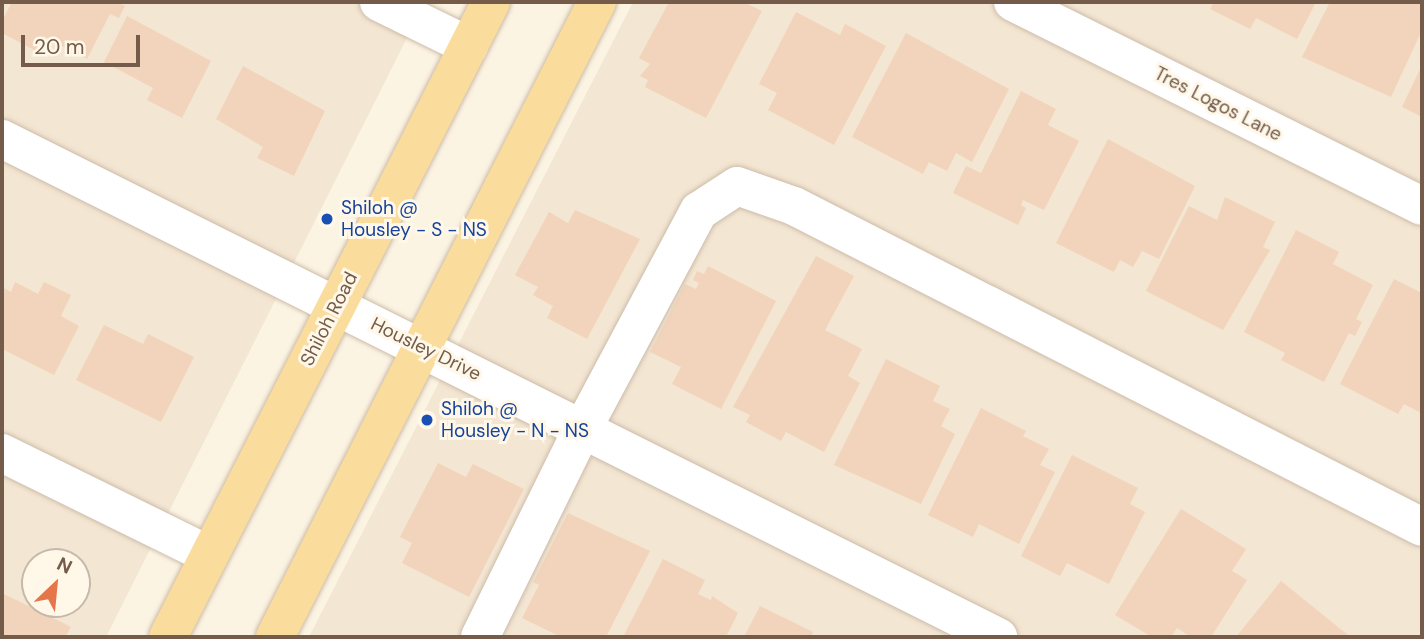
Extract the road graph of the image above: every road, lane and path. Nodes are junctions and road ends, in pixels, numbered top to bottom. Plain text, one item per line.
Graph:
1 (379, 2) edge
2 (491, 2) edge
3 (597, 2) edge
4 (1013, 2) edge
5 (469, 46) junction
6 (2, 139) edge
7 (1422, 206) edge
8 (337, 304) junction
9 (422, 347) junction
10 (583, 426) junction
11 (2, 453) edge
12 (1422, 527) edge
13 (209, 555) junction
14 (167, 637) edge
15 (275, 637) edge
16 (481, 637) edge
17 (998, 637) edge

1 - 5 street
2 - 5 main road, Shiloh Road
3 - 9 main road
4 - 7 street, Tres Logos Lane
5 - 8 main road, Shiloh Road
6 - 8 street, Housley Drive
8 - 9 street, Housley Drive
8 - 13 main road, Shiloh Road
9 - 10 street, Housley Drive
9 - 15 main road
10 - 12 street
10 - 16 street
10 - 17 street, Housley Drive
11 - 13 street
13 - 14 main road, Shiloh Road

